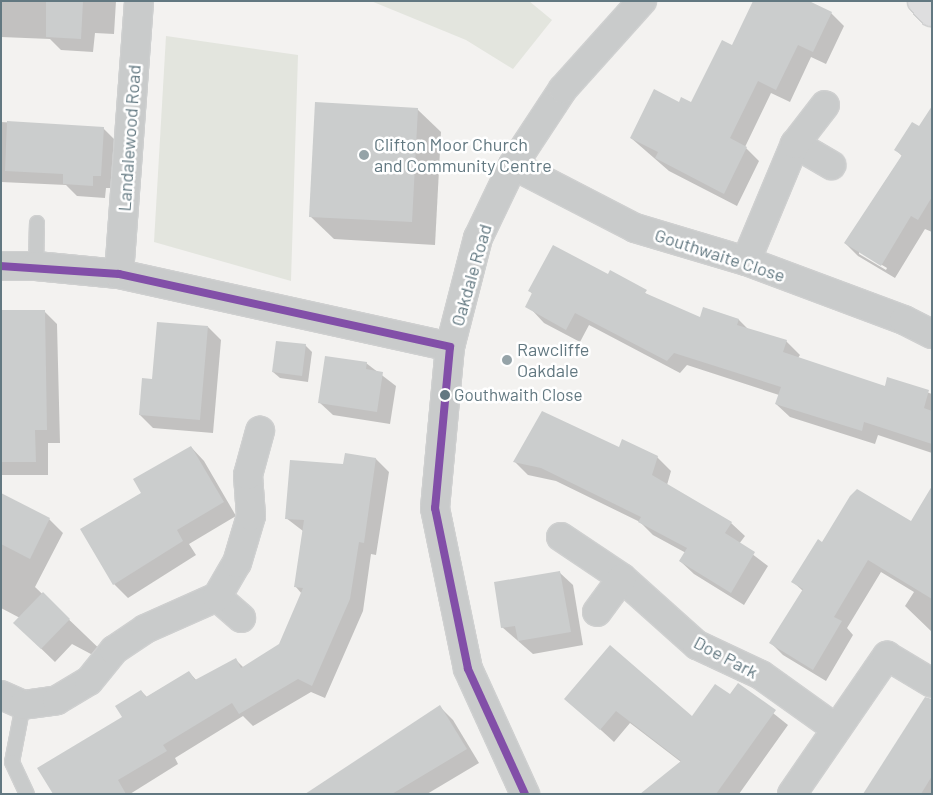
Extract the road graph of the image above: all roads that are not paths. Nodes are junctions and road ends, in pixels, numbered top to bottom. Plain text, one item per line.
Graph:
1 (139, 1) edge
2 (642, 1) edge
3 (922, 1) edge
4 (932, 12) edge
5 (825, 105) dead end
6 (796, 144) junction
7 (513, 165) junction
8 (830, 165) dead end
9 (37, 223) dead end
10 (746, 261) junction
11 (1, 266) edge
12 (36, 266) junction
13 (119, 274) junction
14 (932, 334) edge
15 (450, 347) junction
16 (260, 431) dead end
17 (561, 537) dead end
18 (622, 578) junction
19 (217, 597) junction
20 (597, 612) dead end
21 (241, 618) dead end
22 (932, 683) edge
23 (12, 700) edge
24 (835, 728) junction
25 (27, 794) edge
26 (525, 794) edge
27 (792, 794) edge

1 - 13 street, Landalewood Road
2 - 7 street, Oakdale Road
3 - 4 street
5 - 6 street
6 - 8 street
6 - 10 street
7 - 10 street, Gouthwaite Close
7 - 15 street, Oakdale Road
9 - 12 lane
10 - 14 street, Gouthwaite Close
11 - 12 street
12 - 13 street
13 - 15 street
15 - 26 street, Oakdale Road
16 - 19 street
17 - 18 street, Doe Park
18 - 20 street
18 - 24 street, Doe Park
19 - 21 street
19 - 23 street
22 - 24 street
23 - 25 lane
24 - 27 street

